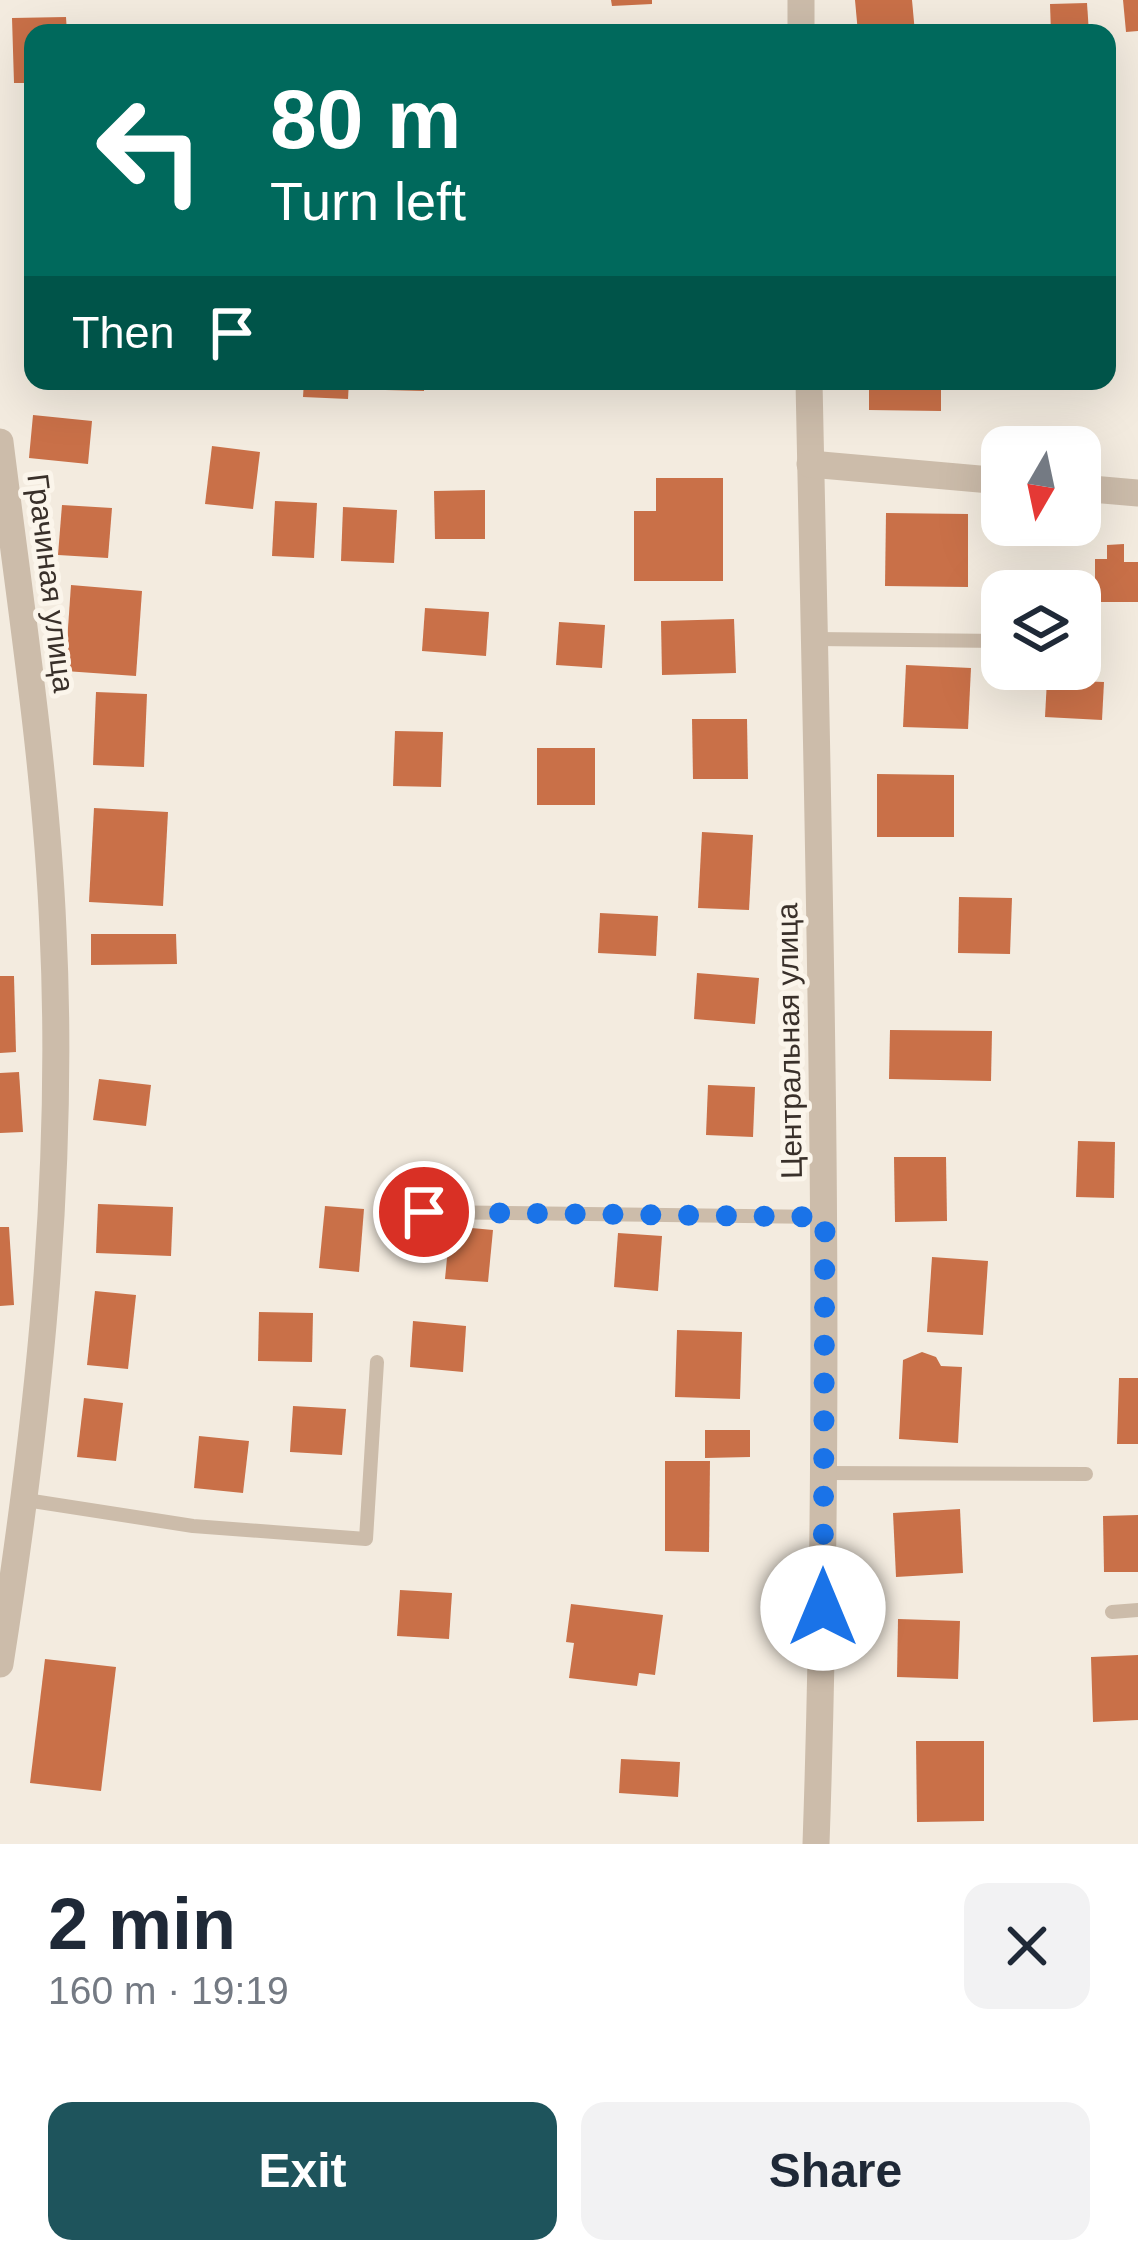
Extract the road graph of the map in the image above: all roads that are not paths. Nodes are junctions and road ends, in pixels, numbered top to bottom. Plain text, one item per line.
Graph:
1 (809, 390) edge
2 (0, 442) edge
3 (810, 464) junction
4 (981, 479) edge
5 (1101, 490) edge
6 (1138, 493) edge
7 (816, 639) junction
8 (981, 641) edge
9 (424, 1212) dead end
10 (825, 1217) junction
11 (377, 1362) dead end
12 (822, 1473) junction
13 (1086, 1474) dead end
14 (26, 1500) junction
15 (1138, 1610) edge
16 (1112, 1612) dead end
17 (0, 1664) edge
18 (816, 1844) edge

1 - 3 street, Центральная улица
2 - 14 street, Грачиная улица
3 - 4 street
3 - 7 street, Центральная улица
5 - 6 street
7 - 8 lane
7 - 10 street, Центральная улица
9 - 10 lane
10 - 12 street, Центральная улица
11 - 14 lane
12 - 13 lane
12 - 18 street, Центральная улица
14 - 17 street, Грачиная улица
15 - 16 lane

